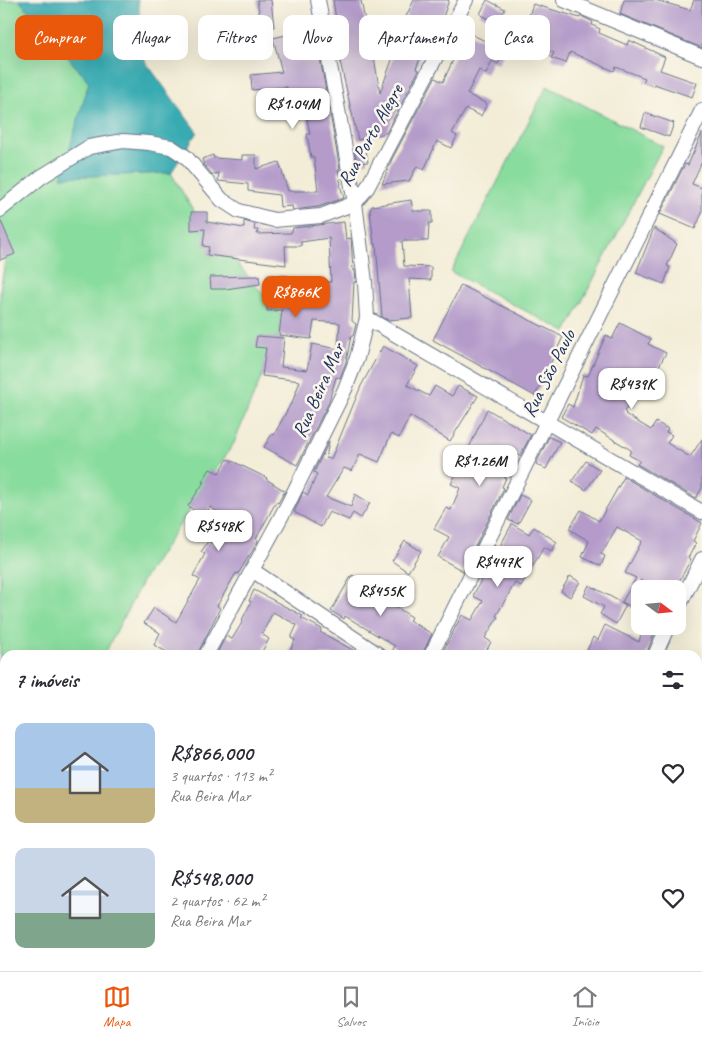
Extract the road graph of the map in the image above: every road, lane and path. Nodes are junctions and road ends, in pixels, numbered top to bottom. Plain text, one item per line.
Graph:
1 (318, 0) edge
2 (466, 0) edge
3 (564, 0) edge
4 (702, 57) edge
5 (702, 110) edge
6 (355, 203) junction
7 (0, 210) edge
8 (367, 318) junction
9 (546, 420) junction
10 (702, 512) edge
11 (702, 559) edge
12 (252, 570) junction
13 (686, 592) edge
14 (664, 635) edge
15 (209, 650) edge
16 (372, 650) edge
17 (433, 650) edge
18 (657, 650) edge

1 - 6 street, Rua Beira Mar
2 - 6 street, Rua Porto Alegre
3 - 4 street
5 - 9 street, Rua São Paulo
6 - 7 street, Rua Porto Alegre
6 - 8 street, Rua Beira Mar
8 - 9 street
8 - 12 street, Rua Beira Mar
9 - 10 street
9 - 17 street, Rua São Paulo
11 - 13 street
12 - 15 street, Rua Beira Mar
12 - 16 street
14 - 18 street

